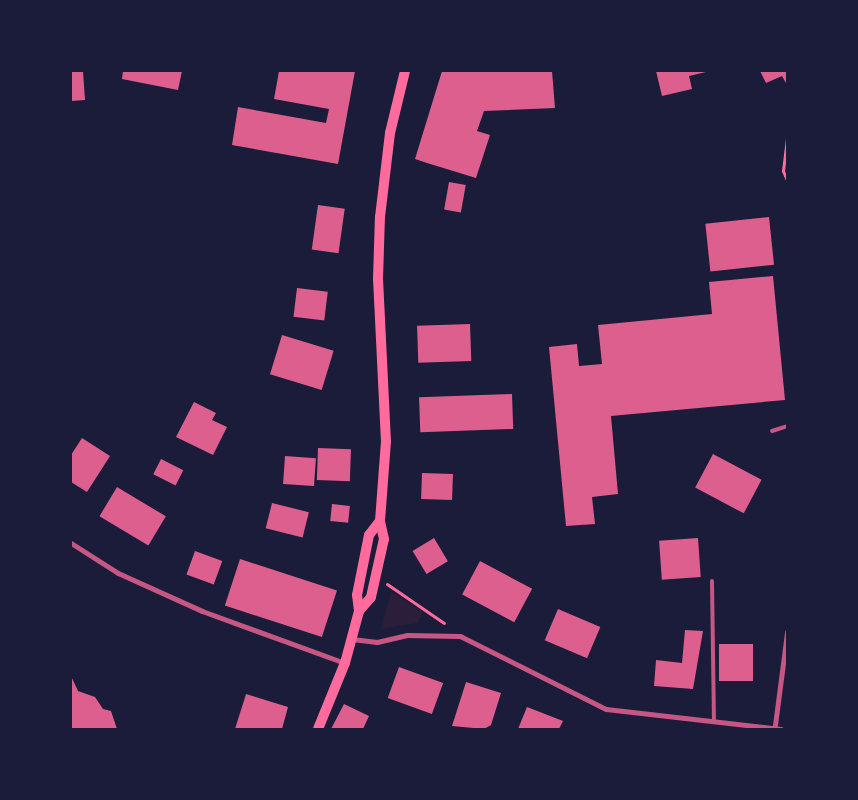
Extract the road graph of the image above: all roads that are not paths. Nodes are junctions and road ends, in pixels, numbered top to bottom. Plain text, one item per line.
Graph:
1 (405, 71) edge
2 (787, 426) edge
3 (772, 431) dead end
4 (380, 521) junction
5 (71, 543) edge
6 (712, 581) dead end
7 (359, 611) junction
8 (787, 632) edge
9 (352, 639) junction
10 (345, 663) junction
11 (714, 719) junction
12 (775, 724) junction
13 (318, 729) edge
14 (781, 729) edge

1 - 4 main road
2 - 3 lane
4 - 7 main road
4 - 7 main road
5 - 10 street
6 - 11 lane
7 - 9 main road
8 - 12 street
9 - 10 main road
9 - 11 street
10 - 13 main road
11 - 12 street
12 - 14 street

